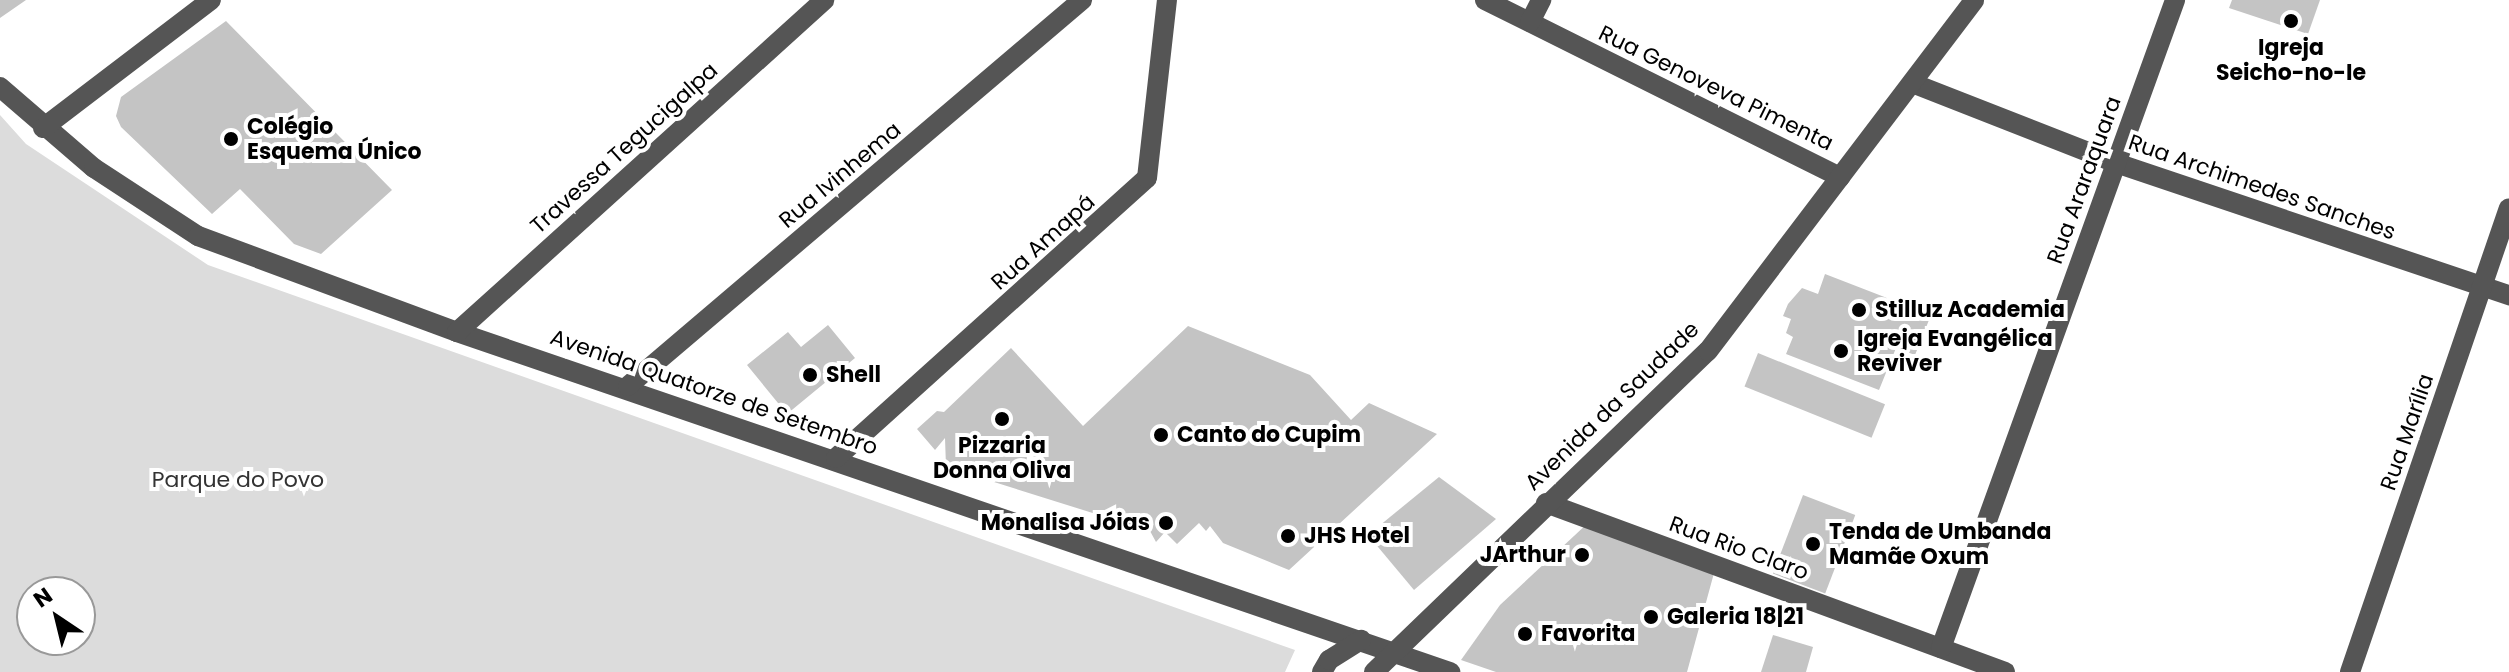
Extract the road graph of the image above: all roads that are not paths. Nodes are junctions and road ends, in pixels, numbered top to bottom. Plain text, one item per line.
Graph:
1 (211, 0) edge
2 (824, 0) edge
3 (1082, 0) edge
4 (1167, 0) edge
5 (1485, 0) edge
6 (1541, 0) edge
7 (1974, 0) edge
8 (2175, 0) edge
9 (1530, 22) junction
10 (1912, 83) junction
11 (0, 87) edge
12 (43, 128) junction
13 (2116, 163) junction
14 (1840, 177) junction
15 (2509, 208) edge
16 (2483, 287) junction
17 (2509, 295) edge
18 (457, 332) junction
19 (628, 386) junction
20 (836, 458) junction
21 (1546, 503) junction
22 (1361, 640) junction
23 (1941, 648) junction
24 (1394, 652) junction
25 (1322, 672) edge
26 (1374, 672) edge
27 (1450, 672) edge
28 (2005, 672) edge
29 (2350, 672) edge

1 - 12 street
2 - 18 street, Travessa Tegucigalpa
3 - 19 street, Rua Ivinhema
4 - 20 street, Rua Amapá
5 - 9 street, Rua Genoveva Pimenta
6 - 9 street
7 - 10 street, Avenida da Saudade
8 - 13 street, Rua Araraquara
9 - 14 street, Rua Genoveva Pimenta
10 - 13 street, Rua Archimedes Sanches
10 - 14 street, Avenida da Saudade
11 - 12 street, Avenida Quatorze de Setembro
12 - 18 street, Avenida Quatorze de Setembro
13 - 16 street, Rua Archimedes Sanches
13 - 23 street, Rua Araraquara
14 - 21 street, Avenida da Saudade
15 - 16 street, Rua Marília
16 - 17 street, Rua Archimedes Sanches
16 - 29 street, Rua Marília
18 - 19 street, Avenida Quatorze de Setembro
19 - 20 street, Avenida Quatorze de Setembro
20 - 22 street, Avenida Quatorze de Setembro
21 - 23 street, Rua Rio Claro
21 - 24 street, Avenida da Saudade
22 - 24 street, Avenida Quatorze de Setembro
22 - 25 street
23 - 28 street, Rua Rio Claro
24 - 26 street, Avenida da Saudade
24 - 27 street, Avenida Quatorze de Setembro

